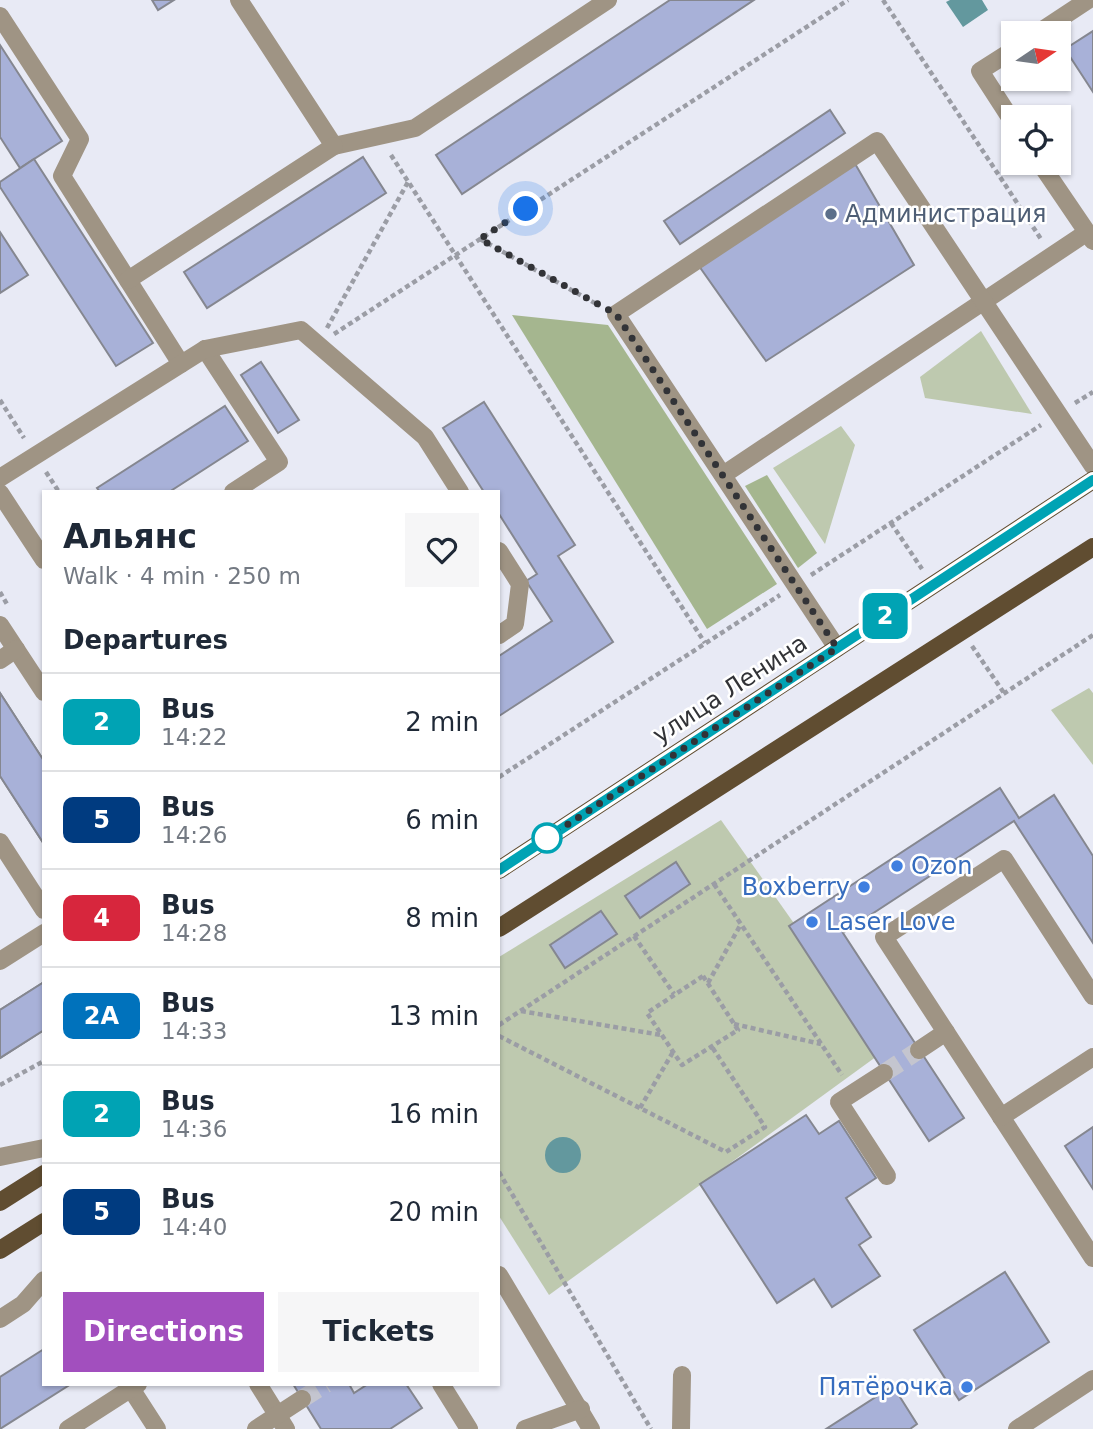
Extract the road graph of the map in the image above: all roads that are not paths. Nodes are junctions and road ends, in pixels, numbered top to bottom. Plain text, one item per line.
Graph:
1 (239, 0) edge
2 (608, 0) edge
3 (1088, 0) edge
4 (0, 16) edge
5 (1056, 21) edge
6 (1001, 58) edge
7 (1002, 105) edge
8 (334, 146) junction
9 (1048, 175) edge
10 (1089, 237) edge
11 (128, 280) junction
12 (983, 301) junction
13 (205, 349) junction
14 (181, 364) junction
15 (1093, 466) edge
16 (723, 475) junction
17 (0, 478) edge
18 (1093, 480) edge
19 (236, 490) edge
20 (459, 490) edge
21 (0, 492) edge
22 (1093, 547) edge
23 (500, 553) edge
24 (42, 556) edge
25 (0, 625) edge
26 (500, 634) edge
27 (837, 648) junction
28 (16, 649) junction
29 (0, 660) edge
30 (42, 689) edge
31 (0, 842) edge
32 (500, 869) edge
33 (42, 907) edge
34 (500, 927) edge
35 (42, 934) edge
36 (0, 961) edge
37 (1093, 996) edge
38 (946, 1032) junction
39 (919, 1050) tunnel mouth
40 (1093, 1057) edge
41 (884, 1073) tunnel mouth
42 (1002, 1117) junction
43 (42, 1147) edge
44 (0, 1157) edge
45 (42, 1175) edge
46 (887, 1175) dead end
47 (0, 1202) edge
48 (42, 1223) edge
49 (0, 1250) edge
50 (1093, 1258) edge
51 (500, 1277) edge
52 (42, 1282) edge
53 (0, 1319) edge
54 (682, 1375) dead end
55 (132, 1386) edge
56 (259, 1386) edge
57 (442, 1386) edge
58 (1090, 1387) edge
59 (302, 1399) tunnel mouth
60 (581, 1409) junction
61 (282, 1422) edge
62 (68, 1429) edge
63 (157, 1429) edge
64 (256, 1429) edge
65 (469, 1429) edge
66 (525, 1429) edge
67 (591, 1429) edge
68 (681, 1429) edge
69 (1017, 1429) edge

1 - 8 street
2 - 8 street
3 - 5 street
4 - 11 street
6 - 7 street
8 - 11 street
9 - 10 street
10 - 12 street
11 - 14 street
12 - 15 street
12 - 16 street
12 - 16 street
13 - 14 street
13 - 19 street
13 - 20 street
14 - 17 street
16 - 27 street
18 - 27 main road, улица Ленина
21 - 24 street
22 - 34 main road
23 - 26 street
25 - 28 street
27 - 32 main road, улица Ленина
28 - 29 street
28 - 30 street
31 - 33 street
35 - 36 street
37 - 38 street
38 - 39 street
38 - 42 street
40 - 42 street
41 - 46 street
42 - 50 street
43 - 44 street
45 - 47 main road
48 - 49 main road
51 - 60 street
52 - 53 street
54 - 68 street
55 - 62 street
55 - 63 street
56 - 61 street
57 - 65 street
58 - 69 street
59 - 61 street
60 - 66 street
60 - 67 street
61 - 64 street

